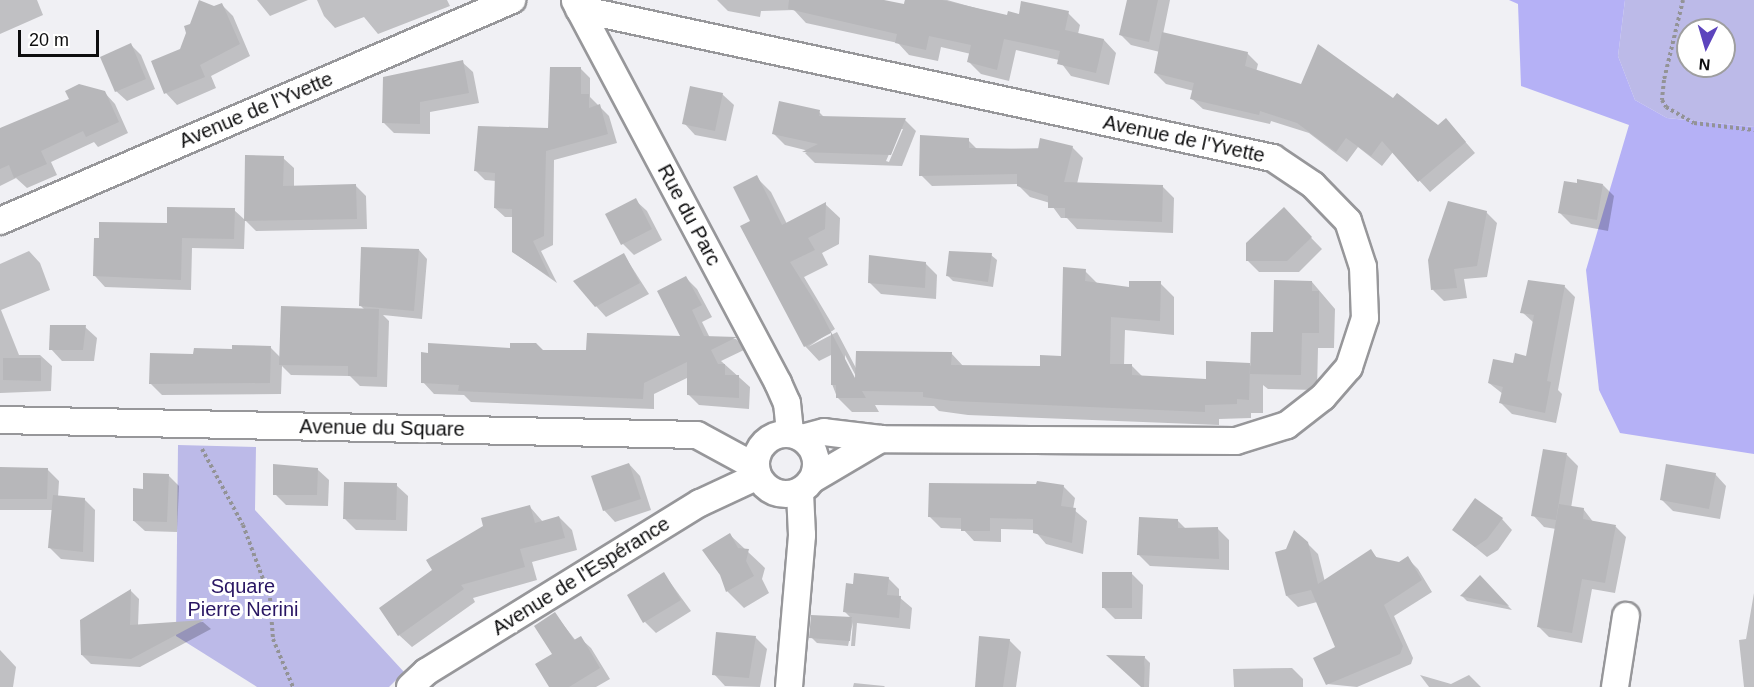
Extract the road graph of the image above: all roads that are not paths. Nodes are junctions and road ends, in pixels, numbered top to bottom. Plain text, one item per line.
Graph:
1 (512, 0) edge
2 (577, 4) edge
3 (0, 220) edge
4 (0, 420) edge
5 (796, 436) junction
6 (881, 439) junction
7 (757, 472) junction
8 (807, 486) junction
9 (1626, 616) dead end
10 (410, 687) edge
11 (789, 687) edge
12 (1615, 687) edge

1 - 3 street, Avenue de l'Yvette
2 - 5 street, Rue du Parc
2 - 6 street, Avenue de l'Yvette
4 - 7 street, Avenue du Square
5 - 6 street, Avenue de l'Yvette
5 - 7 street
5 - 8 street
6 - 8 street
7 - 8 street
7 - 10 street, Avenue de l'Espérance
8 - 11 street
9 - 12 street

